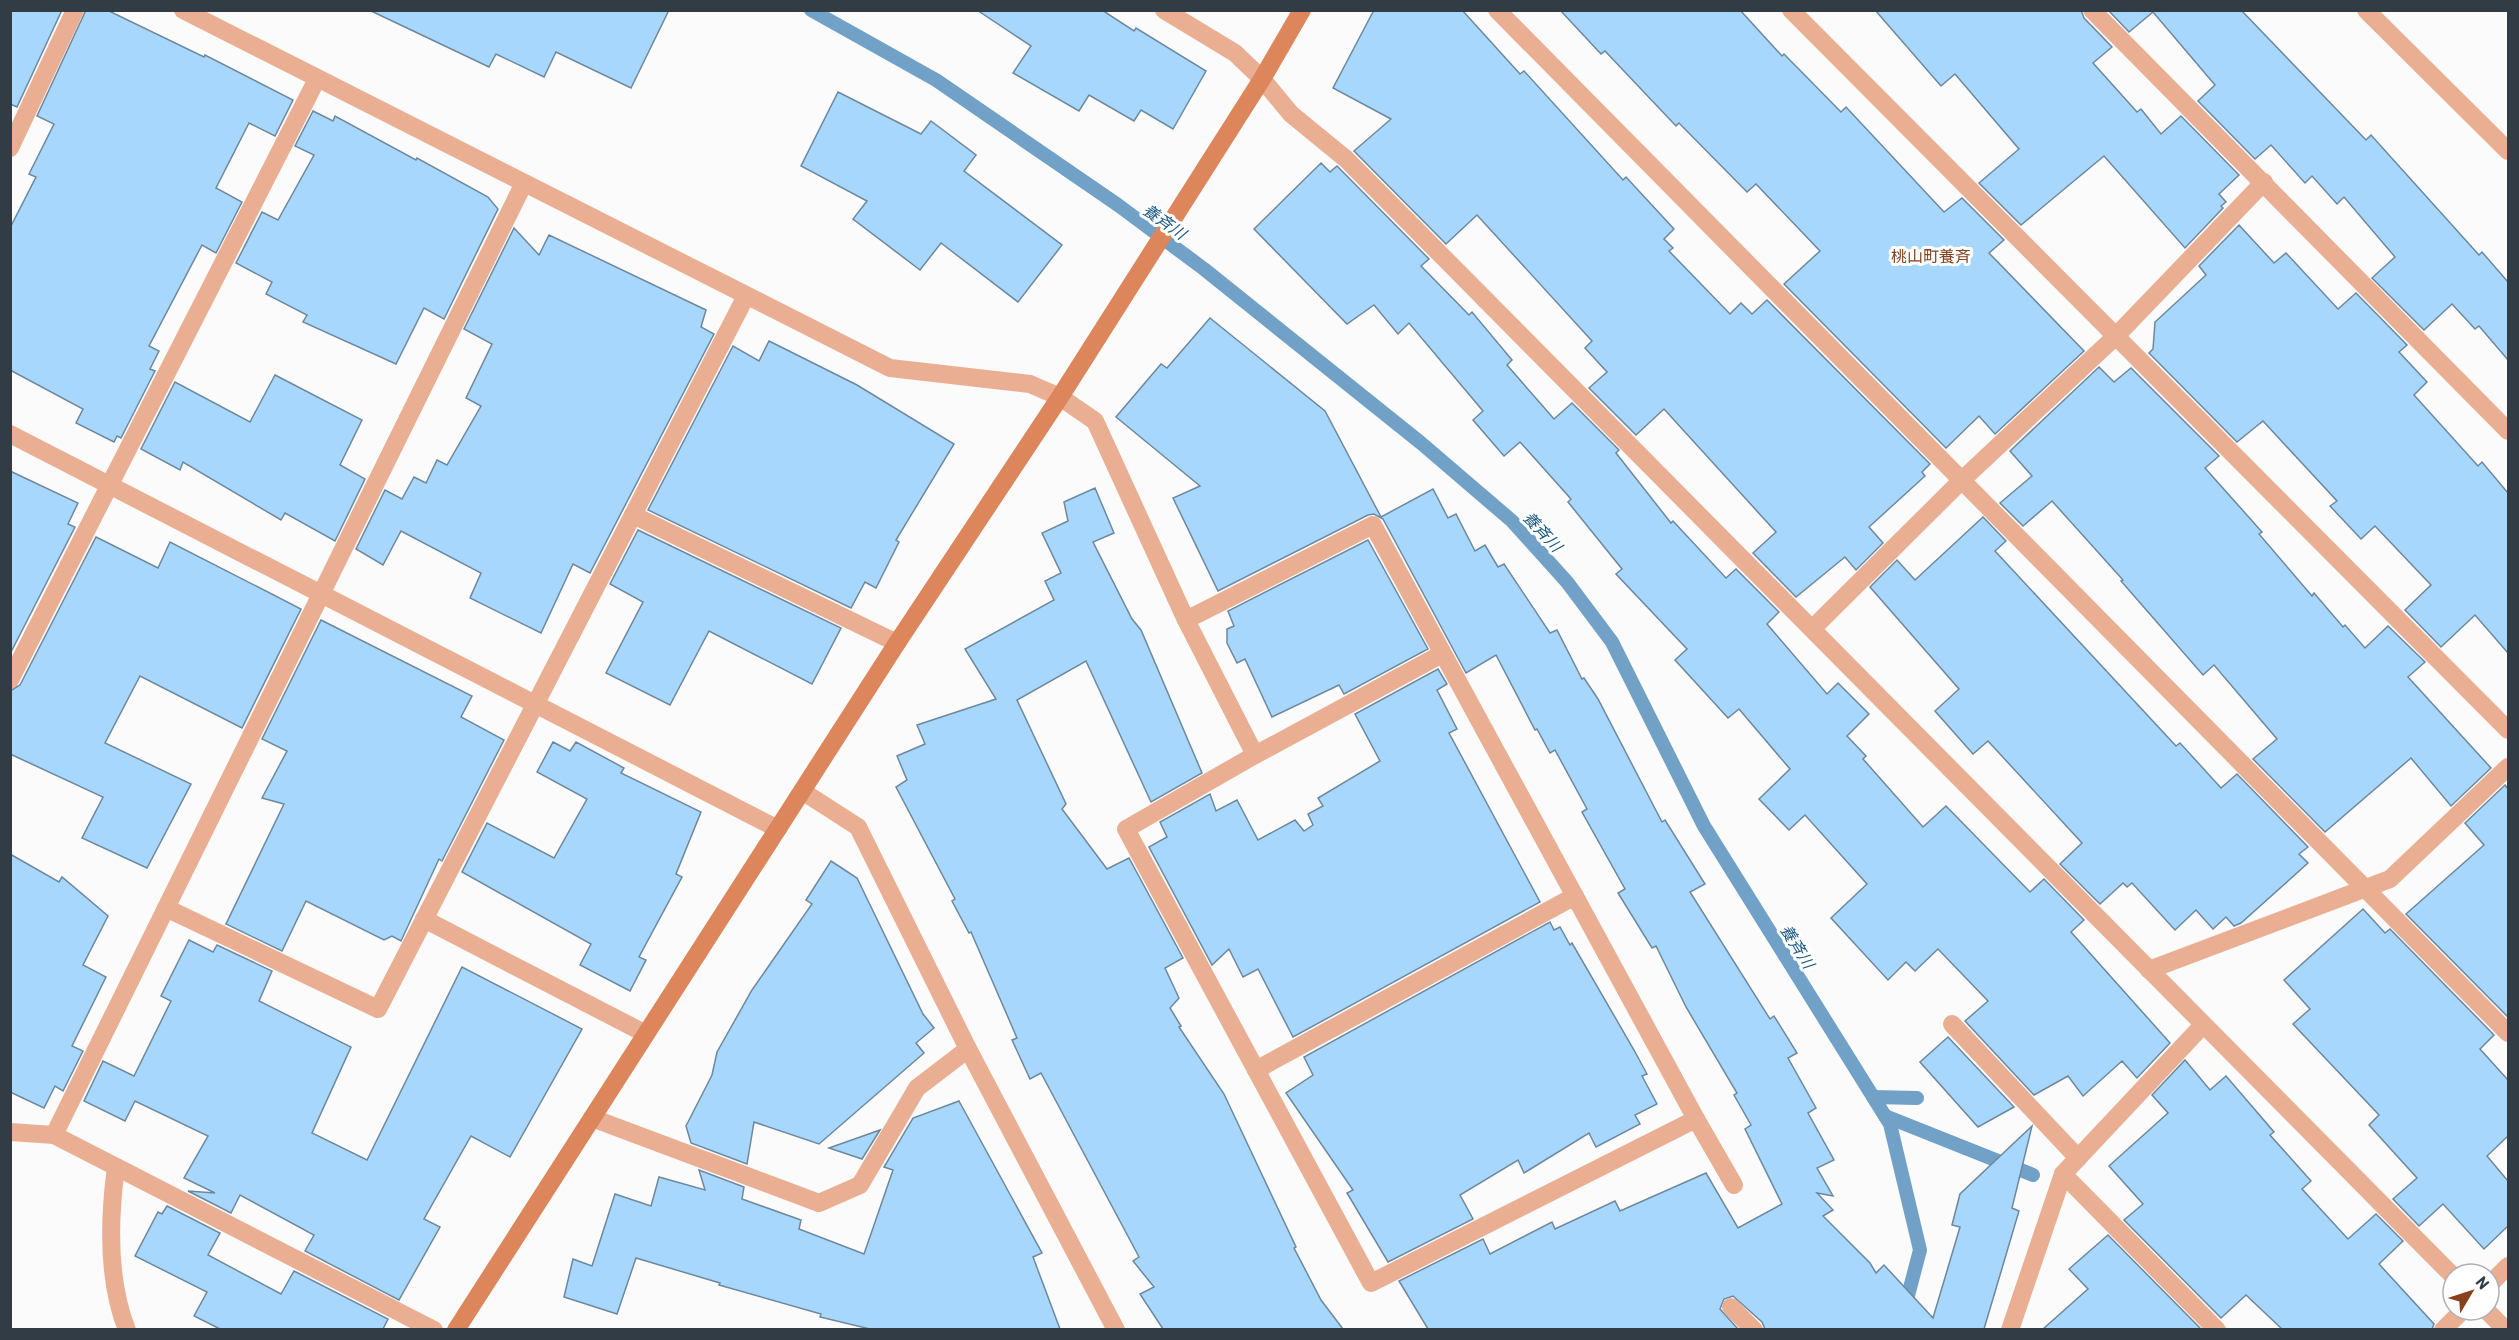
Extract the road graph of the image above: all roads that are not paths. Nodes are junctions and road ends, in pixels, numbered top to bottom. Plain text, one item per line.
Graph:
1 (75, 10) edge
2 (183, 10) edge
3 (1164, 10) edge
4 (1302, 10) edge
5 (1497, 10) edge
6 (1791, 10) edge
7 (2092, 10) edge
8 (2366, 10) edge
9 (317, 79) junction
10 (1262, 80) junction
11 (10, 148) edge
12 (2508, 151) edge
13 (2264, 182) junction
14 (524, 183) junction
15 (746, 296) junction
16 (2116, 336) junction
17 (1060, 397) junction
18 (2508, 431) edge
19 (10, 434) edge
20 (1962, 480) junction
21 (109, 486) junction
22 (633, 515) junction
23 (321, 595) junction
24 (1186, 620) junction
25 (1812, 629) junction
26 (897, 643) junction
27 (1442, 654) junction
28 (10, 680) edge
29 (534, 706) junction
30 (2508, 730) edge
31 (1256, 755) junction
32 (2508, 767) edge
33 (802, 791) junction
34 (778, 829) junction
35 (2363, 889) junction
36 (1575, 896) junction
37 (166, 908) junction
38 (424, 919) junction
39 (2149, 970) junction
40 (1952, 1024) dead end
41 (2204, 1025) junction
42 (2508, 1033) edge
43 (646, 1035) junction
44 (968, 1049) junction
45 (1256, 1070) junction
46 (592, 1118) junction
47 (1696, 1119) junction
48 (10, 1132) edge
49 (54, 1135) junction
50 (2078, 1158) junction
51 (116, 1167) junction
52 (2063, 1174) junction
53 (1734, 1185) dead end
54 (2441, 1264) edge
55 (1731, 1306) dead end
56 (127, 1329) edge
57 (434, 1329) edge
58 (456, 1329) edge
59 (1116, 1329) edge
60 (1754, 1329) edge
61 (2010, 1329) edge
62 (2217, 1329) edge

1 - 11 street
2 - 9 street
3 - 10 street
4 - 10 street
5 - 20 street
6 - 16 street
7 - 13 street
8 - 12 street
9 - 14 street
9 - 21 street
10 - 17 street
10 - 25 street
13 - 16 street
13 - 18 street
14 - 15 street
14 - 23 street
15 - 17 street
15 - 22 street
16 - 20 street
16 - 30 street
17 - 24 street
17 - 26 street
19 - 21 street
20 - 25 street
20 - 35 street
21 - 23 street
21 - 28 street
22 - 26 street
22 - 29 street
23 - 29 street
23 - 37 street
24 - 27 street
24 - 31 street
25 - 39 street
26 - 33 street
27 - 31 street
27 - 36 street
29 - 34 street
29 - 38 street
31 - 45 street
32 - 35 street
33 - 34 street
33 - 44 street
34 - 43 street
35 - 39 street
35 - 42 street
36 - 45 street
36 - 47 street
37 - 38 street
37 - 49 street
38 - 43 street
39 - 41 street
40 - 50 street
41 - 50 street
41 - 54 street
43 - 46 street
44 - 46 street
44 - 59 street
45 - 47 street
46 - 58 street
47 - 53 street
48 - 49 street
49 - 51 street
50 - 52 street
51 - 56 street
51 - 57 street
52 - 61 street
52 - 62 street
55 - 60 street

